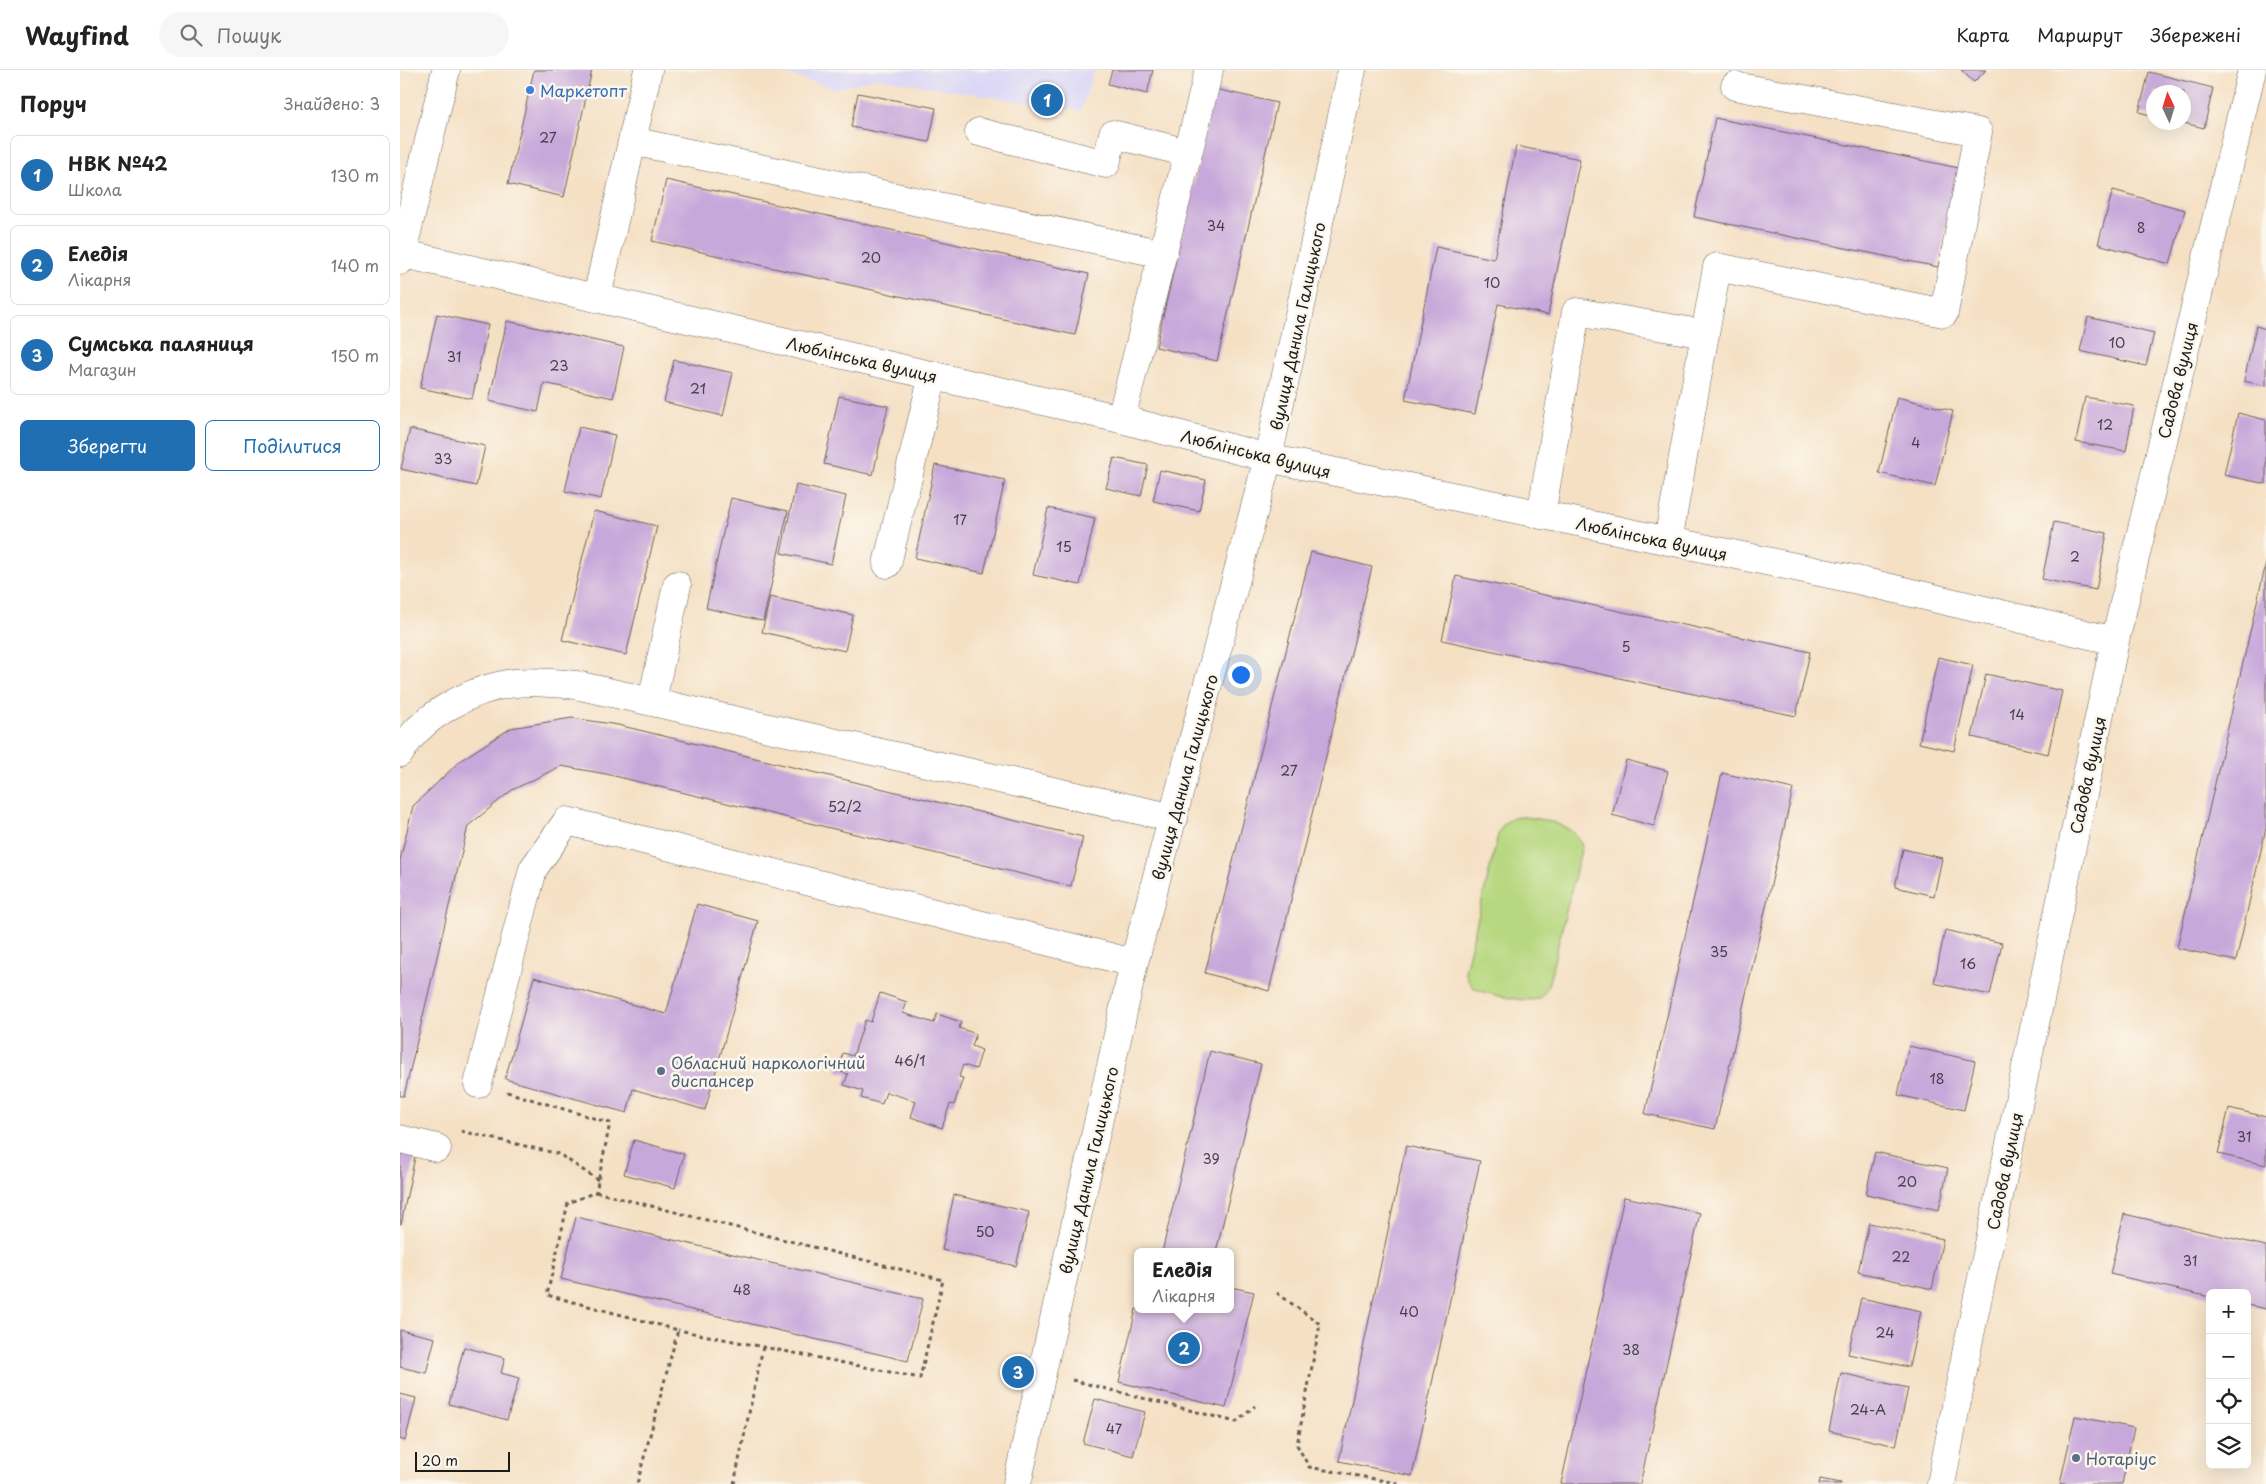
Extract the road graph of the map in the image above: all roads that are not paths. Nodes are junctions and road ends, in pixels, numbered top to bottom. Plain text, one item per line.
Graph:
1 (446, 70) edge
2 (648, 70) edge
3 (1209, 70) edge
4 (1352, 70) edge
5 (2252, 70) edge
6 (1735, 86) dead end
7 (979, 132) dead end
8 (632, 141) junction
9 (1188, 153) junction
10 (1163, 254) junction
11 (401, 256) edge
12 (596, 297) junction
13 (1705, 334) junction
14 (933, 375) junction
15 (1122, 419) junction
16 (1268, 458) junction
17 (1542, 515) junction
18 (1668, 541) junction
19 (887, 564) dead end
20 (677, 585) dead end
21 (2114, 641) junction
22 (652, 701) junction
23 (400, 753) edge
24 (1174, 818) junction
25 (1134, 963) junction
26 (478, 1084) road end
27 (400, 1139) edge
28 (447, 1139) road end
29 (1017, 1484) edge
30 (1941, 1484) edge

1 - 11 street
2 - 8 street
3 - 9 street
4 - 16 street, вулиця Данила Галицького
5 - 21 street, Садова вулиця
6 - 13 street
7 - 9 street
8 - 10 street
8 - 12 street
9 - 10 street
10 - 15 street
11 - 12 street, Люблінська вулиця
12 - 14 street, Люблінська вулиця
13 - 17 street
13 - 18 street
14 - 15 street, Люблінська вулиця
14 - 19 street
15 - 16 street, Люблінська вулиця
16 - 17 street, Люблінська вулиця
16 - 24 street, вулиця Данила Галицького
17 - 18 street, Люблінська вулиця
18 - 21 street, Люблінська вулиця
20 - 22 street
21 - 30 street, Садова вулиця
22 - 23 street
22 - 24 street
24 - 25 street, вулиця Данила Галицького
25 - 26 street
25 - 29 street, вулиця Данила Галицького
27 - 28 street

